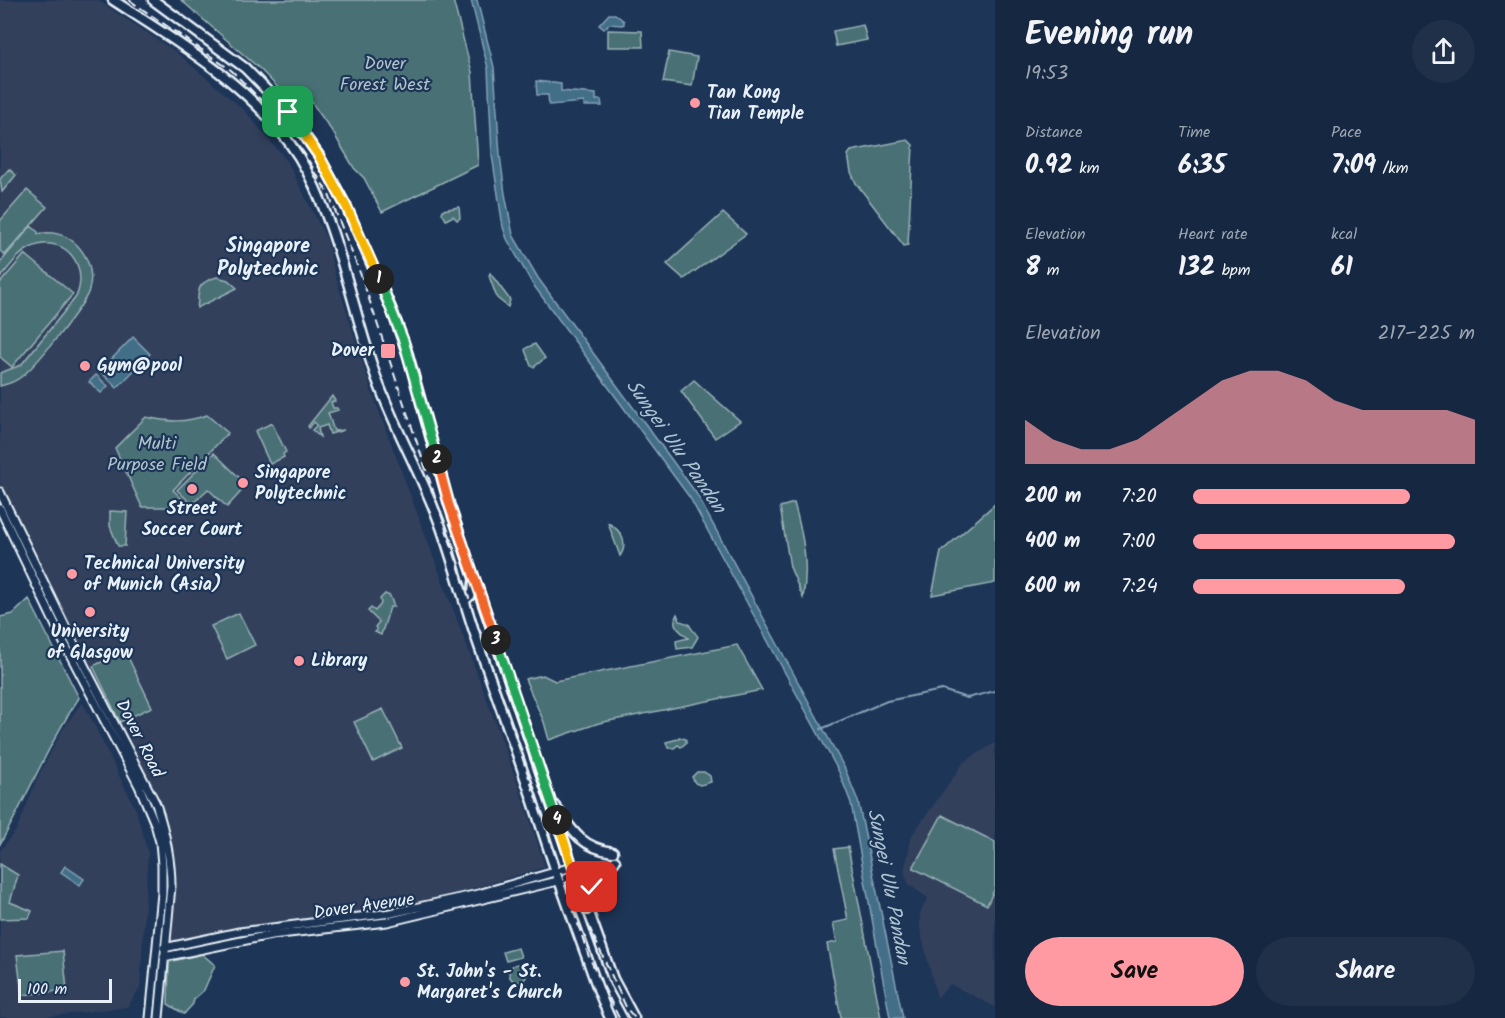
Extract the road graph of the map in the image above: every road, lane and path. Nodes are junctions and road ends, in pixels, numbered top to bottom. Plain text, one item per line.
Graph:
1 (113, 0) edge
2 (153, 0) edge
3 (0, 492) edge
4 (0, 509) edge
5 (470, 564) junction
6 (464, 601) junction
7 (482, 601) junction
8 (469, 615) junction
9 (548, 796) junction
10 (152, 805) junction
11 (574, 871) junction
12 (557, 877) junction
13 (587, 910) junction
14 (156, 949) junction
15 (165, 952) junction
16 (155, 959) junction
17 (150, 1018) edge
18 (159, 1018) edge
19 (610, 1018) edge
20 (634, 1018) edge

1 - 6 main road
2 - 5 main road
3 - 10 street, Dover Road
4 - 10 street, Dover Road
5 - 6 main road
5 - 7 main road
6 - 8 main road
7 - 8 main road
7 - 9 main road
8 - 12 main road
9 - 11 main road
9 - 13 main road
10 - 14 street, Dover Road
10 - 15 street, Dover Road
11 - 12 street, Dover Avenue
11 - 13 main road
12 - 15 street, Dover Avenue
12 - 19 main road
13 - 20 main road
14 - 15 street, Dover Avenue
14 - 16 street, Dover Road
15 - 16 street, Dover Avenue
15 - 18 street, Dover Road
16 - 17 street, Dover Road

